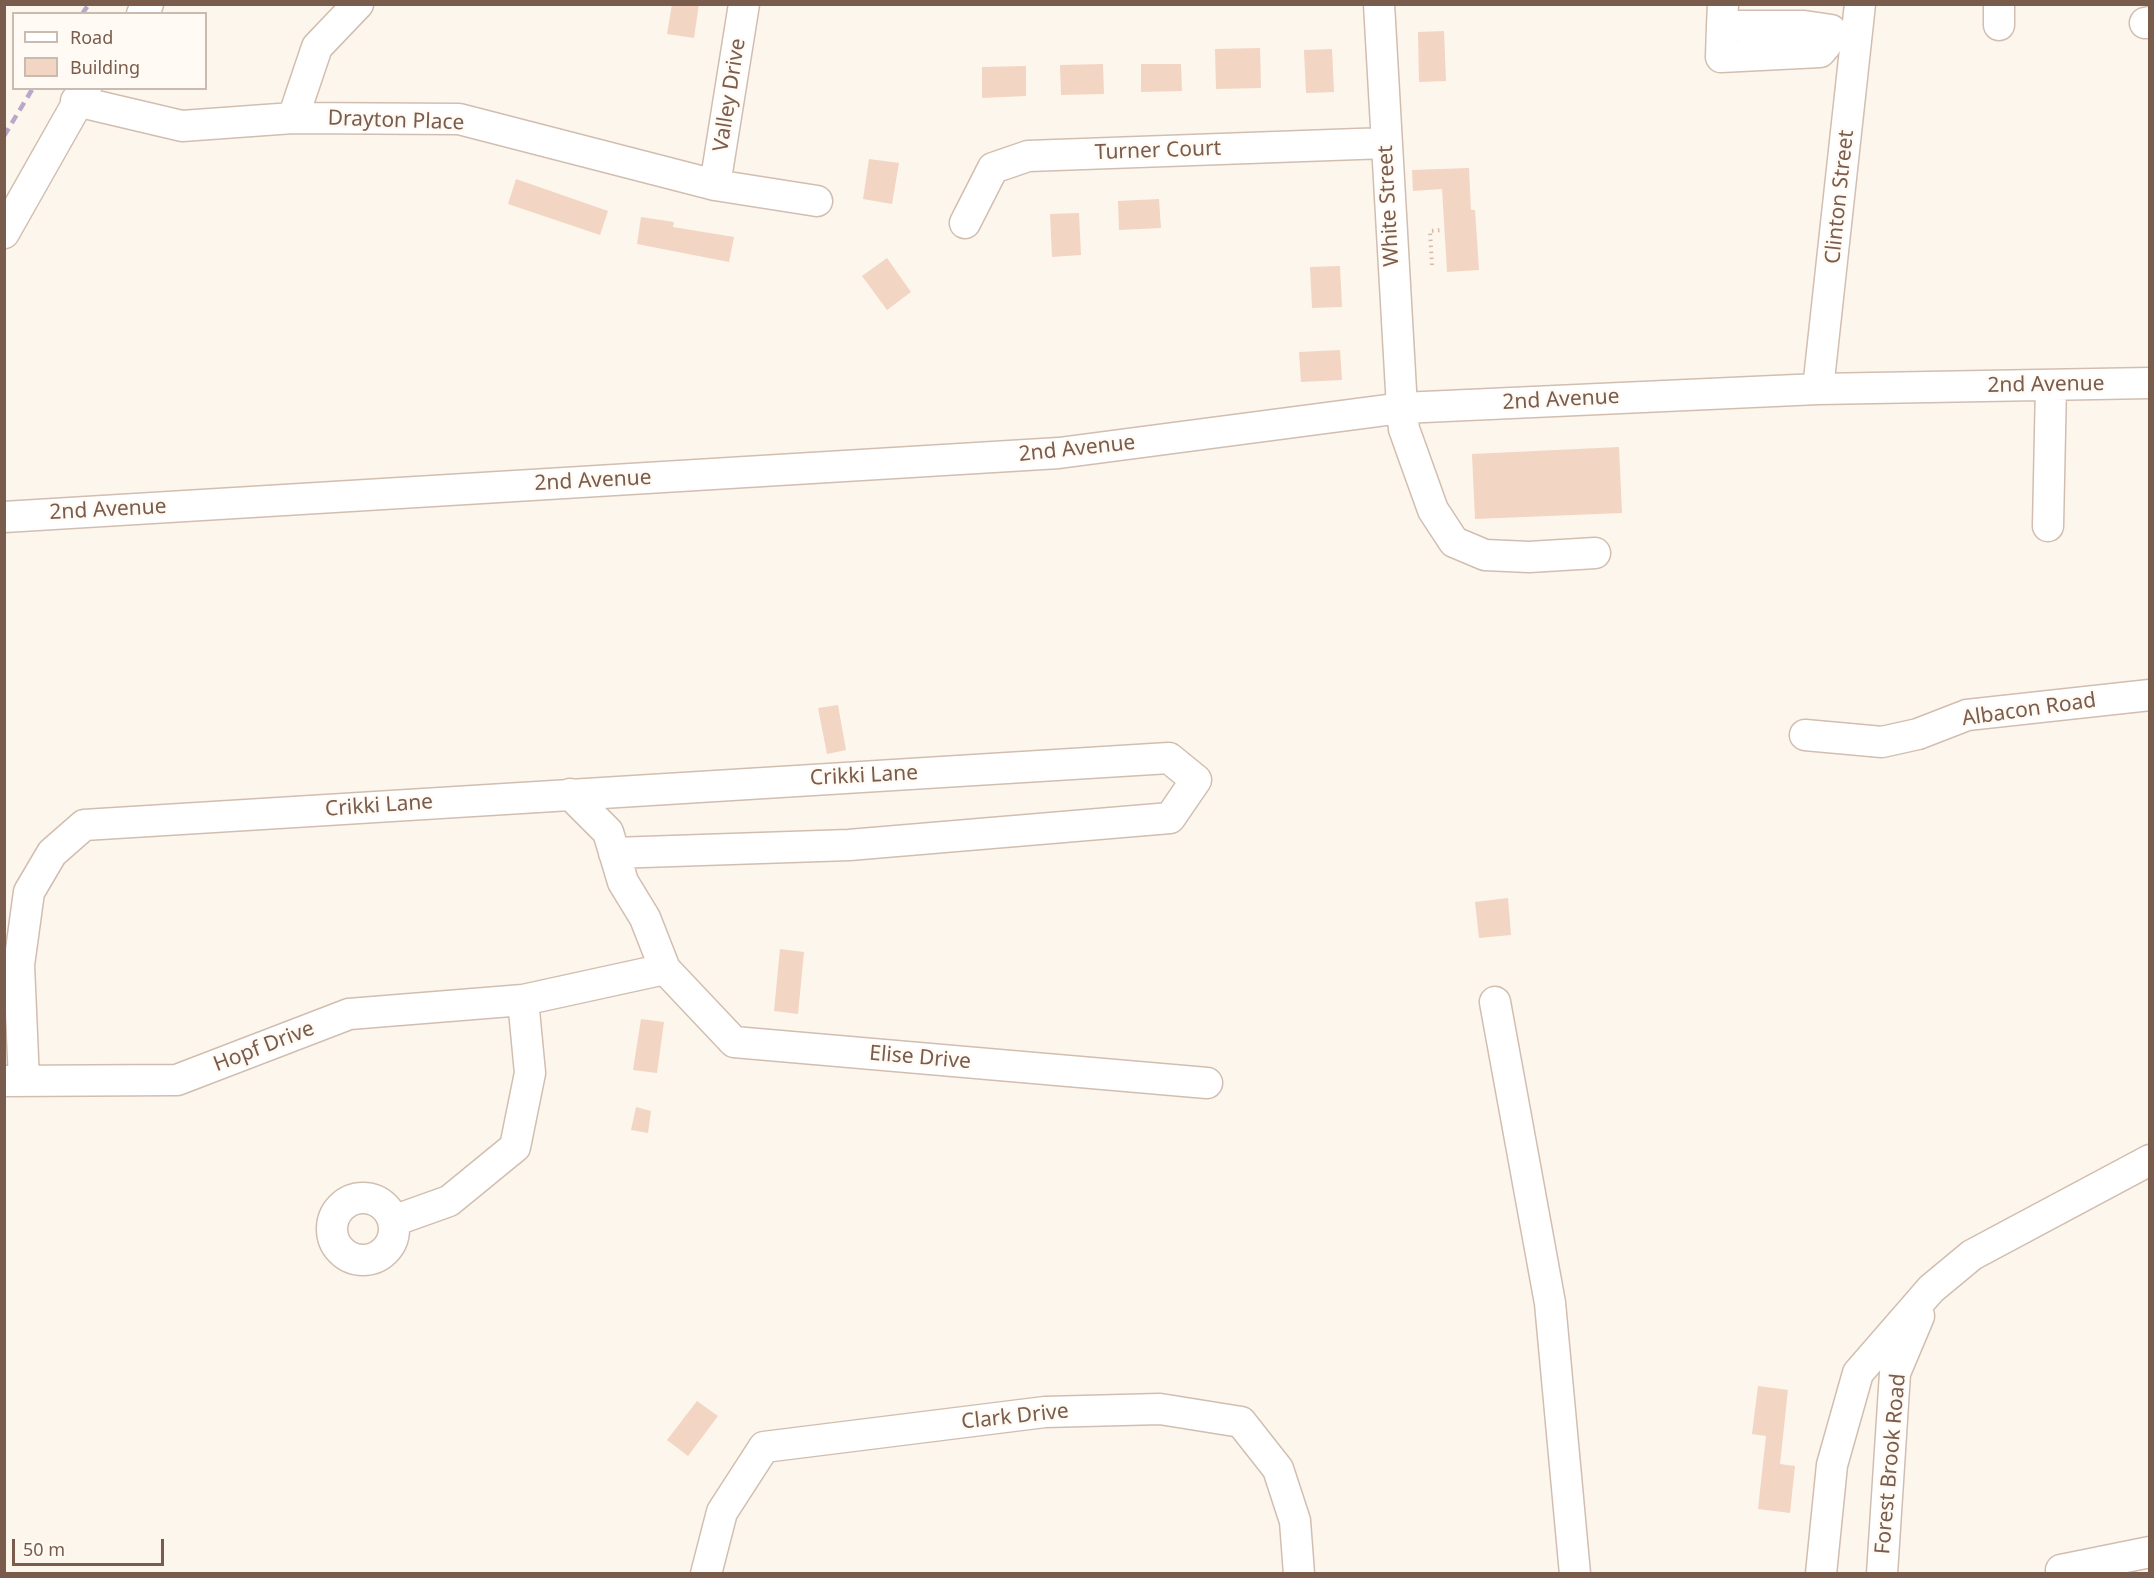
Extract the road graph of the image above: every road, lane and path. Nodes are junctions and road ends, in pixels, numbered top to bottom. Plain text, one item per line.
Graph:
1 (358, 4) edge
2 (744, 4) edge
3 (1379, 4) edge
4 (1860, 4) edge
5 (81, 95) edge
6 (293, 118) junction
7 (1386, 143) junction
8 (715, 185) junction
9 (817, 201) dead end
10 (965, 222) dead end
11 (1441, 230) dead end
12 (4, 233) edge
13 (1432, 265) dead end
14 (2150, 383) edge
15 (2051, 385) junction
16 (1818, 389) junction
17 (1402, 408) junction
18 (4, 517) edge
19 (2048, 526) dead end
20 (1595, 553) dead end
21 (2150, 695) edge
22 (1805, 735) dead end
23 (570, 794) junction
24 (614, 853) junction
25 (12, 965) edge
26 (665, 969) junction
27 (523, 1000) junction
28 (1496, 1002) dead end
29 (14, 1081) edge
30 (1207, 1083) dead end
31 (2150, 1160) edge
32 (393, 1221) dead end
33 (1931, 1289) junction
34 (2150, 1552) edge
35 (2061, 1570) dead end
36 (706, 1574) edge
37 (1299, 1574) edge
38 (1575, 1574) edge
39 (1821, 1574) edge
40 (1882, 1574) edge

1 - 6 street
2 - 8 street, Valley Drive
3 - 7 street, White Street
4 - 16 street, Clinton Street
5 - 6 street, Drayton Place
5 - 12 street
6 - 8 street, Drayton Place
7 - 10 street, Turner Court
7 - 17 street, White Street
8 - 9 street, Drayton Place
11 - 13 path
14 - 15 street, 2nd Avenue
15 - 16 street, 2nd Avenue
15 - 19 street
16 - 17 street, 2nd Avenue
17 - 18 street, 2nd Avenue
17 - 20 street, White Street
21 - 22 street, Albacon Road
23 - 24 street, Elise Drive
23 - 24 street, Crikki Lane
23 - 25 street, Crikki Lane
24 - 26 street, Elise Drive
25 - 29 street, Crikki Lane
26 - 27 street
26 - 30 street, Elise Drive
27 - 29 street, Hopf Drive
27 - 32 street
28 - 38 street
31 - 33 street, Forest Brook Road
33 - 39 street, Forest Brook Road
33 - 40 street, Forest Brook Road
34 - 35 street
36 - 37 street, Clark Drive

